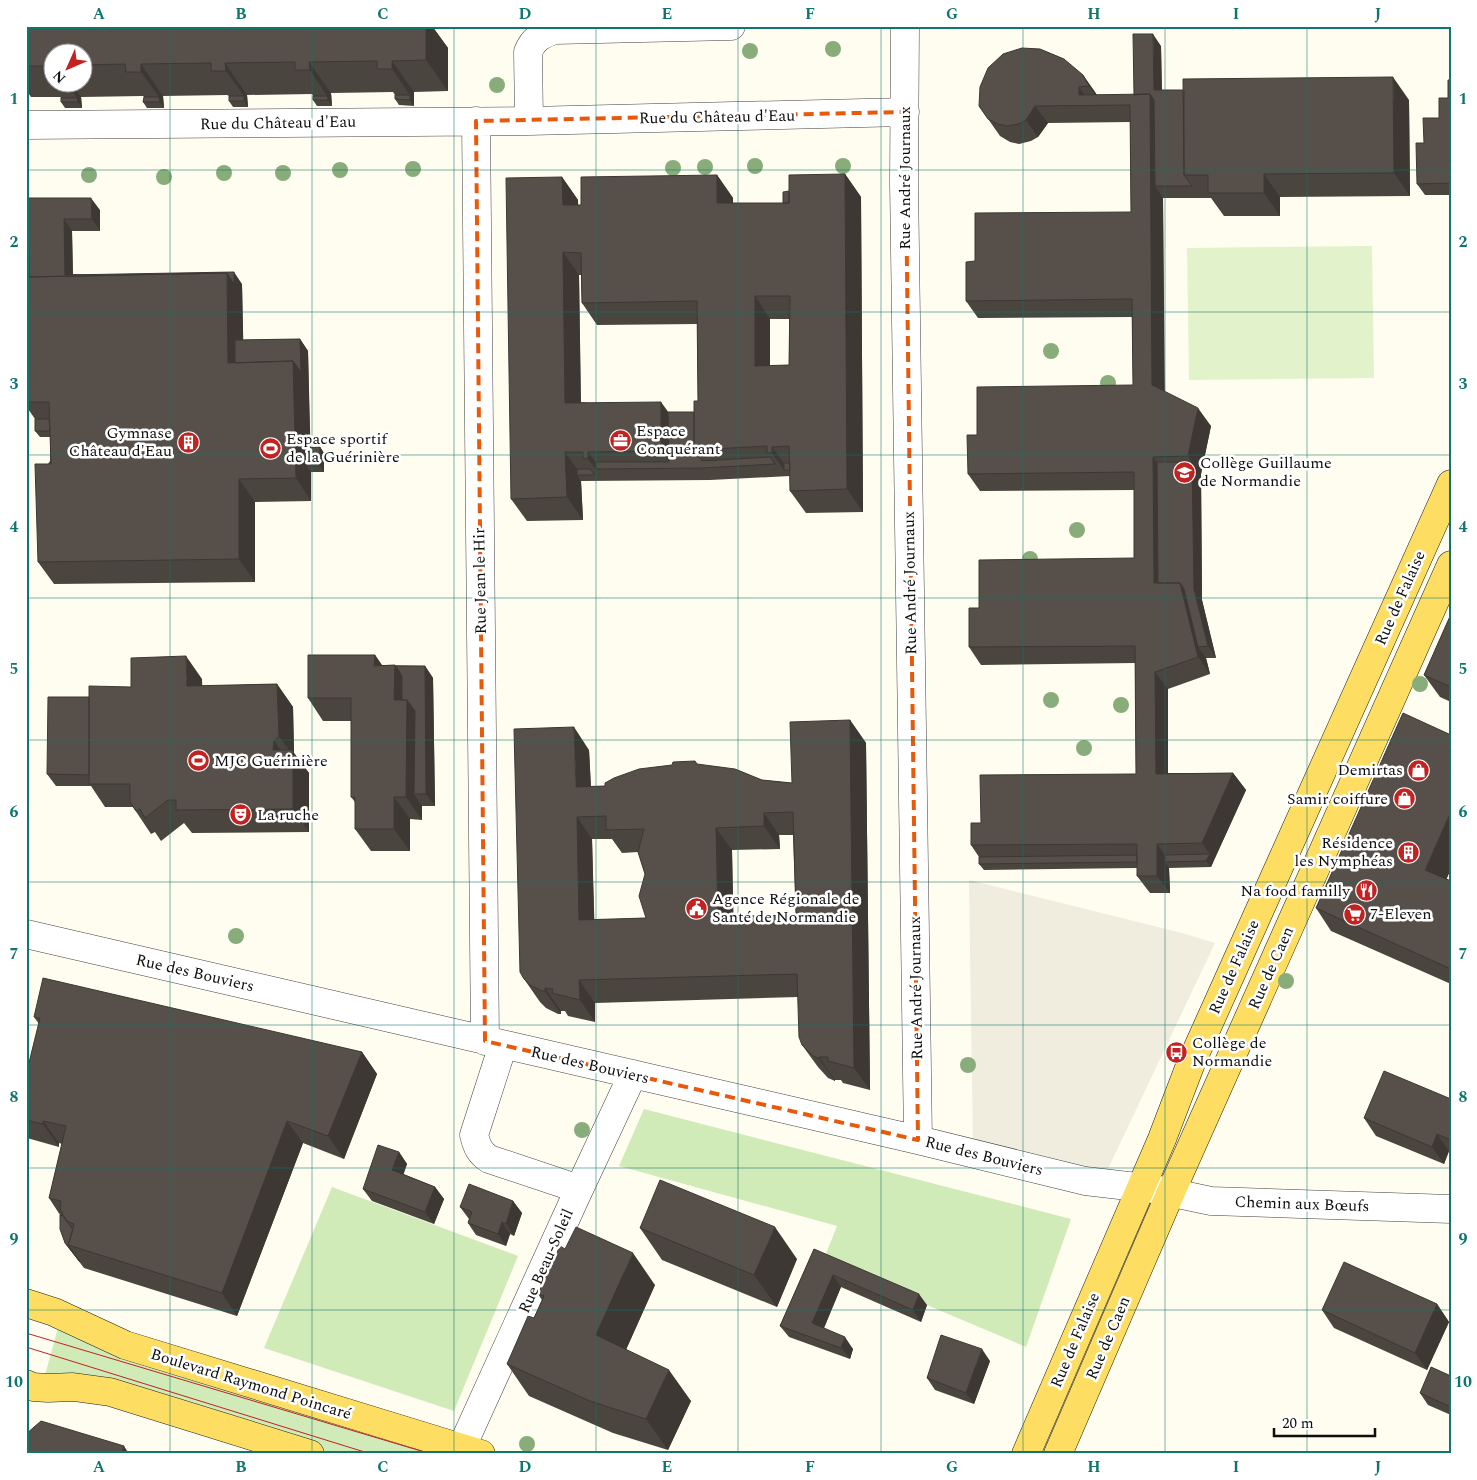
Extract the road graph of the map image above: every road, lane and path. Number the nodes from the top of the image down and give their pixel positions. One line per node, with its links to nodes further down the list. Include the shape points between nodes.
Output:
1 (731, 26): 5 (street, via 546,32 532,43 528,52)
2 (905, 26): 3 (street, Rue André Journaux)
3 (905, 112): 5 (street, Rue du Château d'Eau); 12 (street, Rue André Journaux)
4 (476, 121): 5 (street, Rue du Château d'Eau); 6 (street, Rue du Château d'Eau); 10 (street, Rue Jean le Hir)
5 (529, 122)
6 (26, 125)
7 (1451, 484): 14 (main road, Rue de Falaise, via 1199,1045 1162,1139)
8 (1451, 565): 14 (main road, Rue de Caen)
9 (26, 934): 10 (street, Rue des Bouviers)
10 (494, 1043): 11 (street, Rue des Bouviers); 13 (street, Rue Jean le Hir, via 474,1135 476,1146 489,1159)
11 (633, 1074): 12 (street, Rue des Bouviers); 13 (street, Rue Beau-Soleil)
12 (918, 1140): 14 (street, Rue des Bouviers, via 1085,1181)
13 (579, 1189): 18 (street, Rue Beau-Soleil)
14 (1155, 1190): 15 (street, Chemin aux Bœufs, via 1212,1201); 20 (main road, Rue de Falaise); 21 (main road, Rue de Caen)
15 (1451, 1209)
16 (26, 1302): 18 (main road, Boulevard Raymond Poincaré, via 125,1345)
17 (26, 1384): 19 (main road, via 110,1392)
18 (471, 1451)
19 (310, 1454)
20 (1026, 1454)
21 (1058, 1454)

